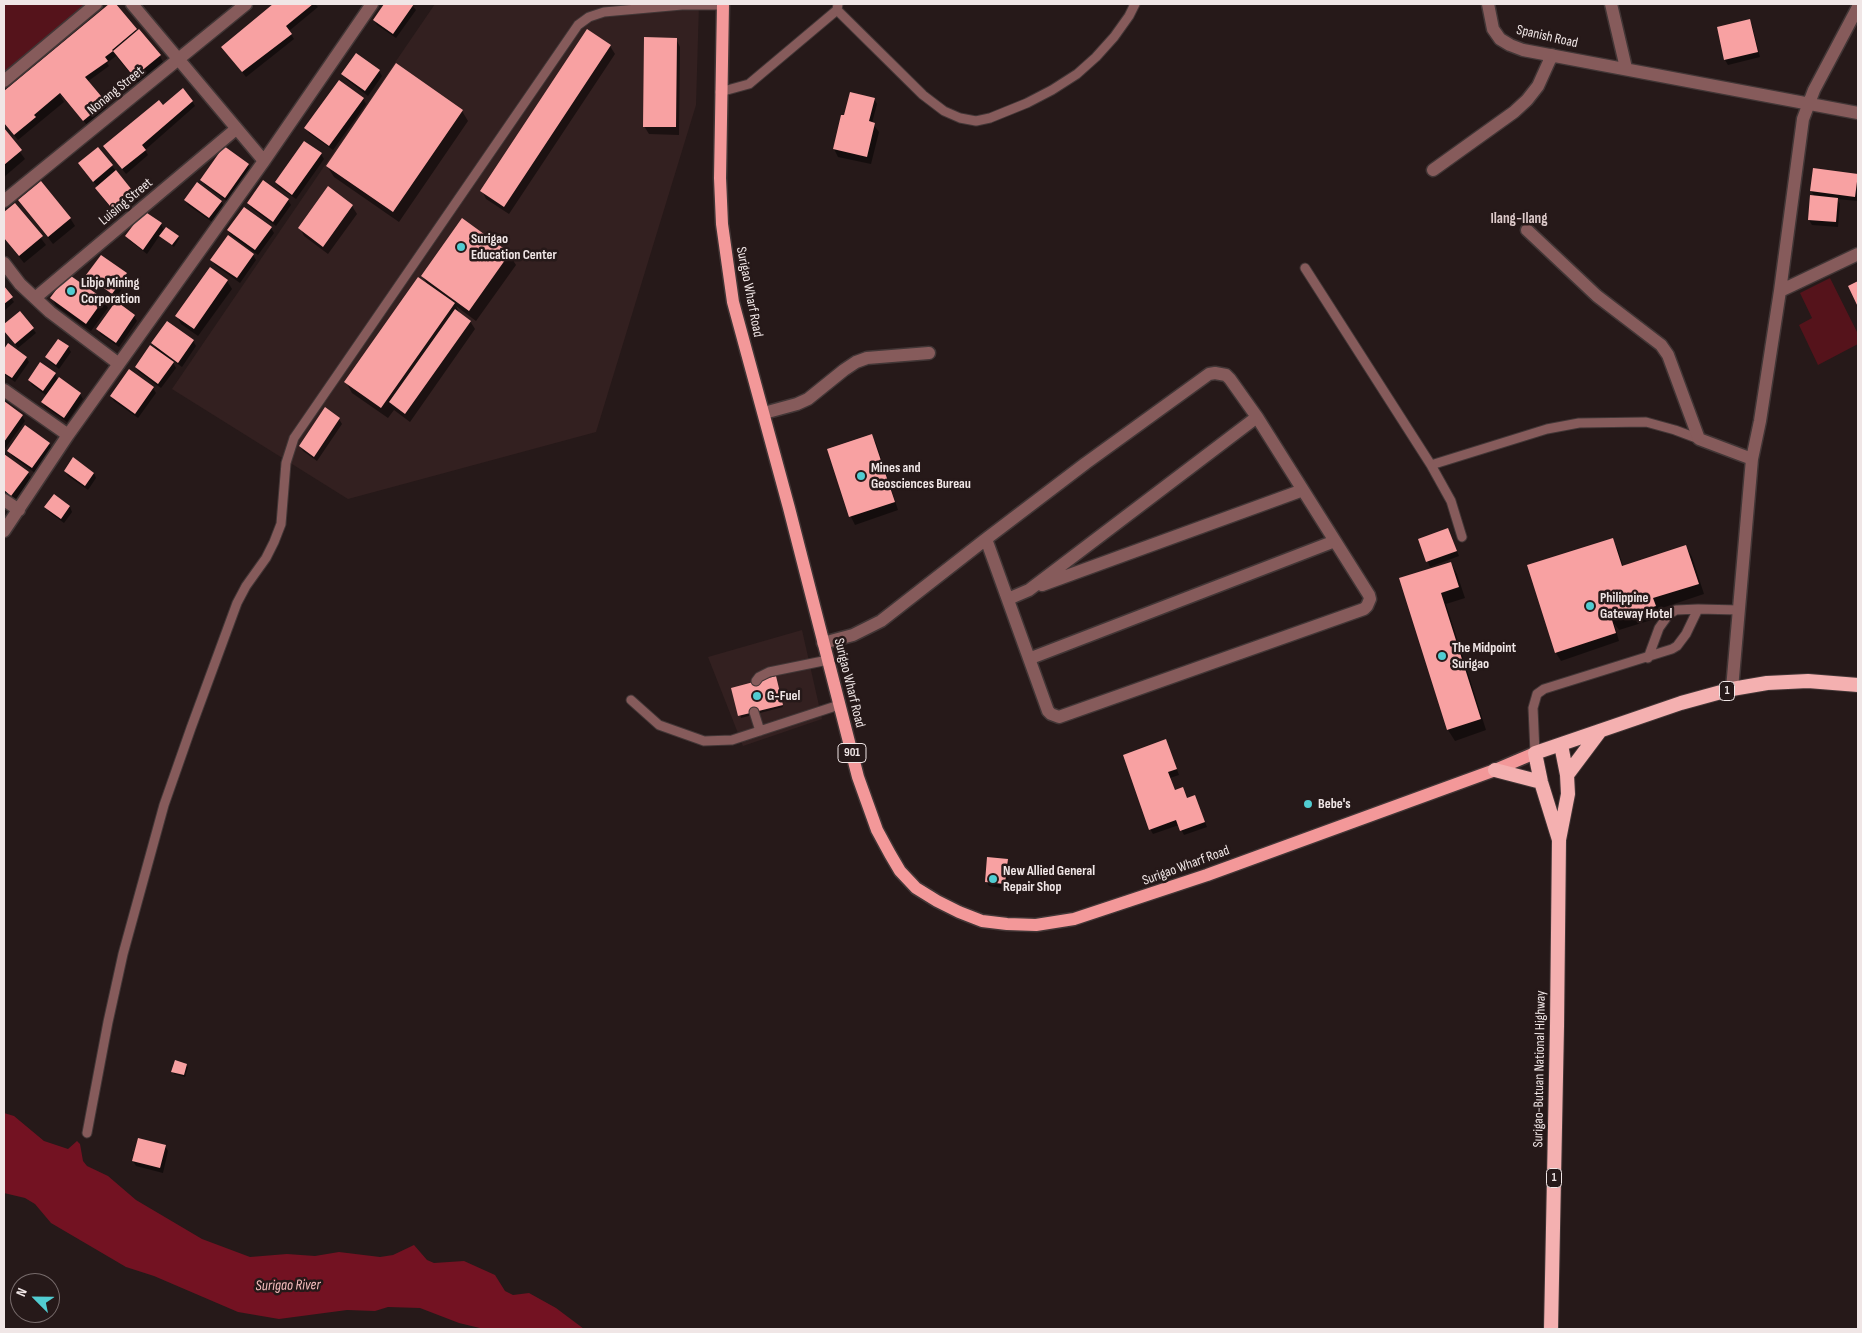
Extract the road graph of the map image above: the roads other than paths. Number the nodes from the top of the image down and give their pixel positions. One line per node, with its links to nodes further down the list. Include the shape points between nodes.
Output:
1 (96, 4): 14 (street)
2 (132, 4): 12 (street)
3 (246, 4): 12 (street, Nonang Street)
4 (372, 4): 19 (street)
5 (723, 4): 15 (main road, Surigao Wharf Road / 901); 66 (lane, via 604,12 589,16 578,25 294,438 286,463 281,524 266,558 238,603 164,805 108,1022)
6 (1135, 4): 9 (lane, via 1114,37 1076,74 1027,103 976,121 944,111 923,95)
7 (1488, 4): 11 (street, Spanish Road, via 1493,28 1500,39 1523,50)
8 (1611, 4): 13 (street)
9 (837, 7): 15 (lane, via 749,84)
10 (1858, 7): 16 (street)
11 (1552, 56): 13 (street, Spanish Road); 20 (street, via 1528,100)
12 (179, 60): 18 (street); 21 (street, Nonang Street)
13 (1626, 68): 16 (street, Spanish Road)
14 (4, 81)
15 (720, 92): 31 (main road, Surigao Wharf Road / 901, via 720,178 726,262 733,302)
16 (1808, 104): 17 (street, Spanish Road); 26 (street, via 1800,137)
17 (1858, 113)
18 (236, 129): 19 (street); 27 (street, Luising Street)
19 (264, 161): 29 (street)
20 (1432, 170)
21 (4, 201)
22 (1527, 230): 34 (street, via 1597,296 1661,345 1668,355)
23 (1858, 254): 26 (street)
24 (4, 263): 27 (street)
25 (1305, 268): 36 (lane)
26 (1780, 291): 35 (street)
27 (35, 298): 29 (street)
28 (929, 353): 31 (street, via 867,358 856,362 808,399)
29 (119, 364): 33 (street)
30 (4, 390): 33 (street)
31 (764, 413): 48 (main road, Surigao Wharf Road / 901)
32 (1257, 417): 37 (street); 42 (street, via 1230,379 1220,373 1209,374); 44 (street)
33 (68, 435): 39 (street)
34 (1699, 439): 35 (street); 36 (lane, via 1646,422 1579,423 1547,429)
35 (1752, 459): 47 (street)
36 (1431, 465): 41 (lane, via 1451,501)
37 (1303, 490): 43 (street); 44 (street)
38 (4, 500): 39 (street)
39 (19, 510): 40 (street)
40 (4, 531)
41 (1462, 537)
42 (986, 538): 45 (street); 48 (street, via 881,620 853,635)
43 (1335, 541): 49 (street); 49 (street, via 1369,595 1369,603 1364,609 1062,716 1048,711)
44 (1029, 590): 45 (street)
45 (1008, 599): 49 (street)
46 (1698, 609): 47 (lane); 50 (lane, via 1677,646); 50 (lane, via 1676,610 1669,614 1659,628)
47 (1738, 610): 54 (street)
48 (824, 643): 51 (main road, Surigao Wharf Road / 901)
49 (1031, 658)
50 (1648, 658): 61 (lane, via 1544,689 1537,694 1533,708)
51 (828, 660): 52 (lane, via 769,672); 56 (main road, Surigao Wharf Road / 901)
52 (756, 681)
53 (1858, 685): 54 (highway, 1, via 1808,681)
54 (1732, 689): 59 (highway, 1)
55 (631, 700): 58 (lane, via 660,725 704,741 732,740)
56 (840, 705): 58 (lane); 62 (main road, Surigao Wharf Road / 901, via 866,803 900,871 916,888 959,912 982,921 1007,924 1036,925 1074,920)
57 (754, 712): 58 (lane)
58 (760, 731)
59 (1600, 731): 60 (highway, 1); 63 (highway)
60 (1560, 745): 61 (highway, 1); 63 (highway, Surigao-Butuan National Highway / 1)
61 (1536, 753): 62 (main road, Surigao Wharf Road / 901); 64 (highway, Surigao-Butuan National Highway / 1)
62 (1495, 770): 64 (highway)
63 (1567, 775): 65 (highway, Surigao-Butuan National Highway / 1, via 1568,794)
64 (1541, 782): 65 (highway, Surigao-Butuan National Highway / 1)
65 (1559, 840): 67 (highway, Surigao-Butuan National Highway / 1)
66 (87, 1133)
67 (1551, 1329)

